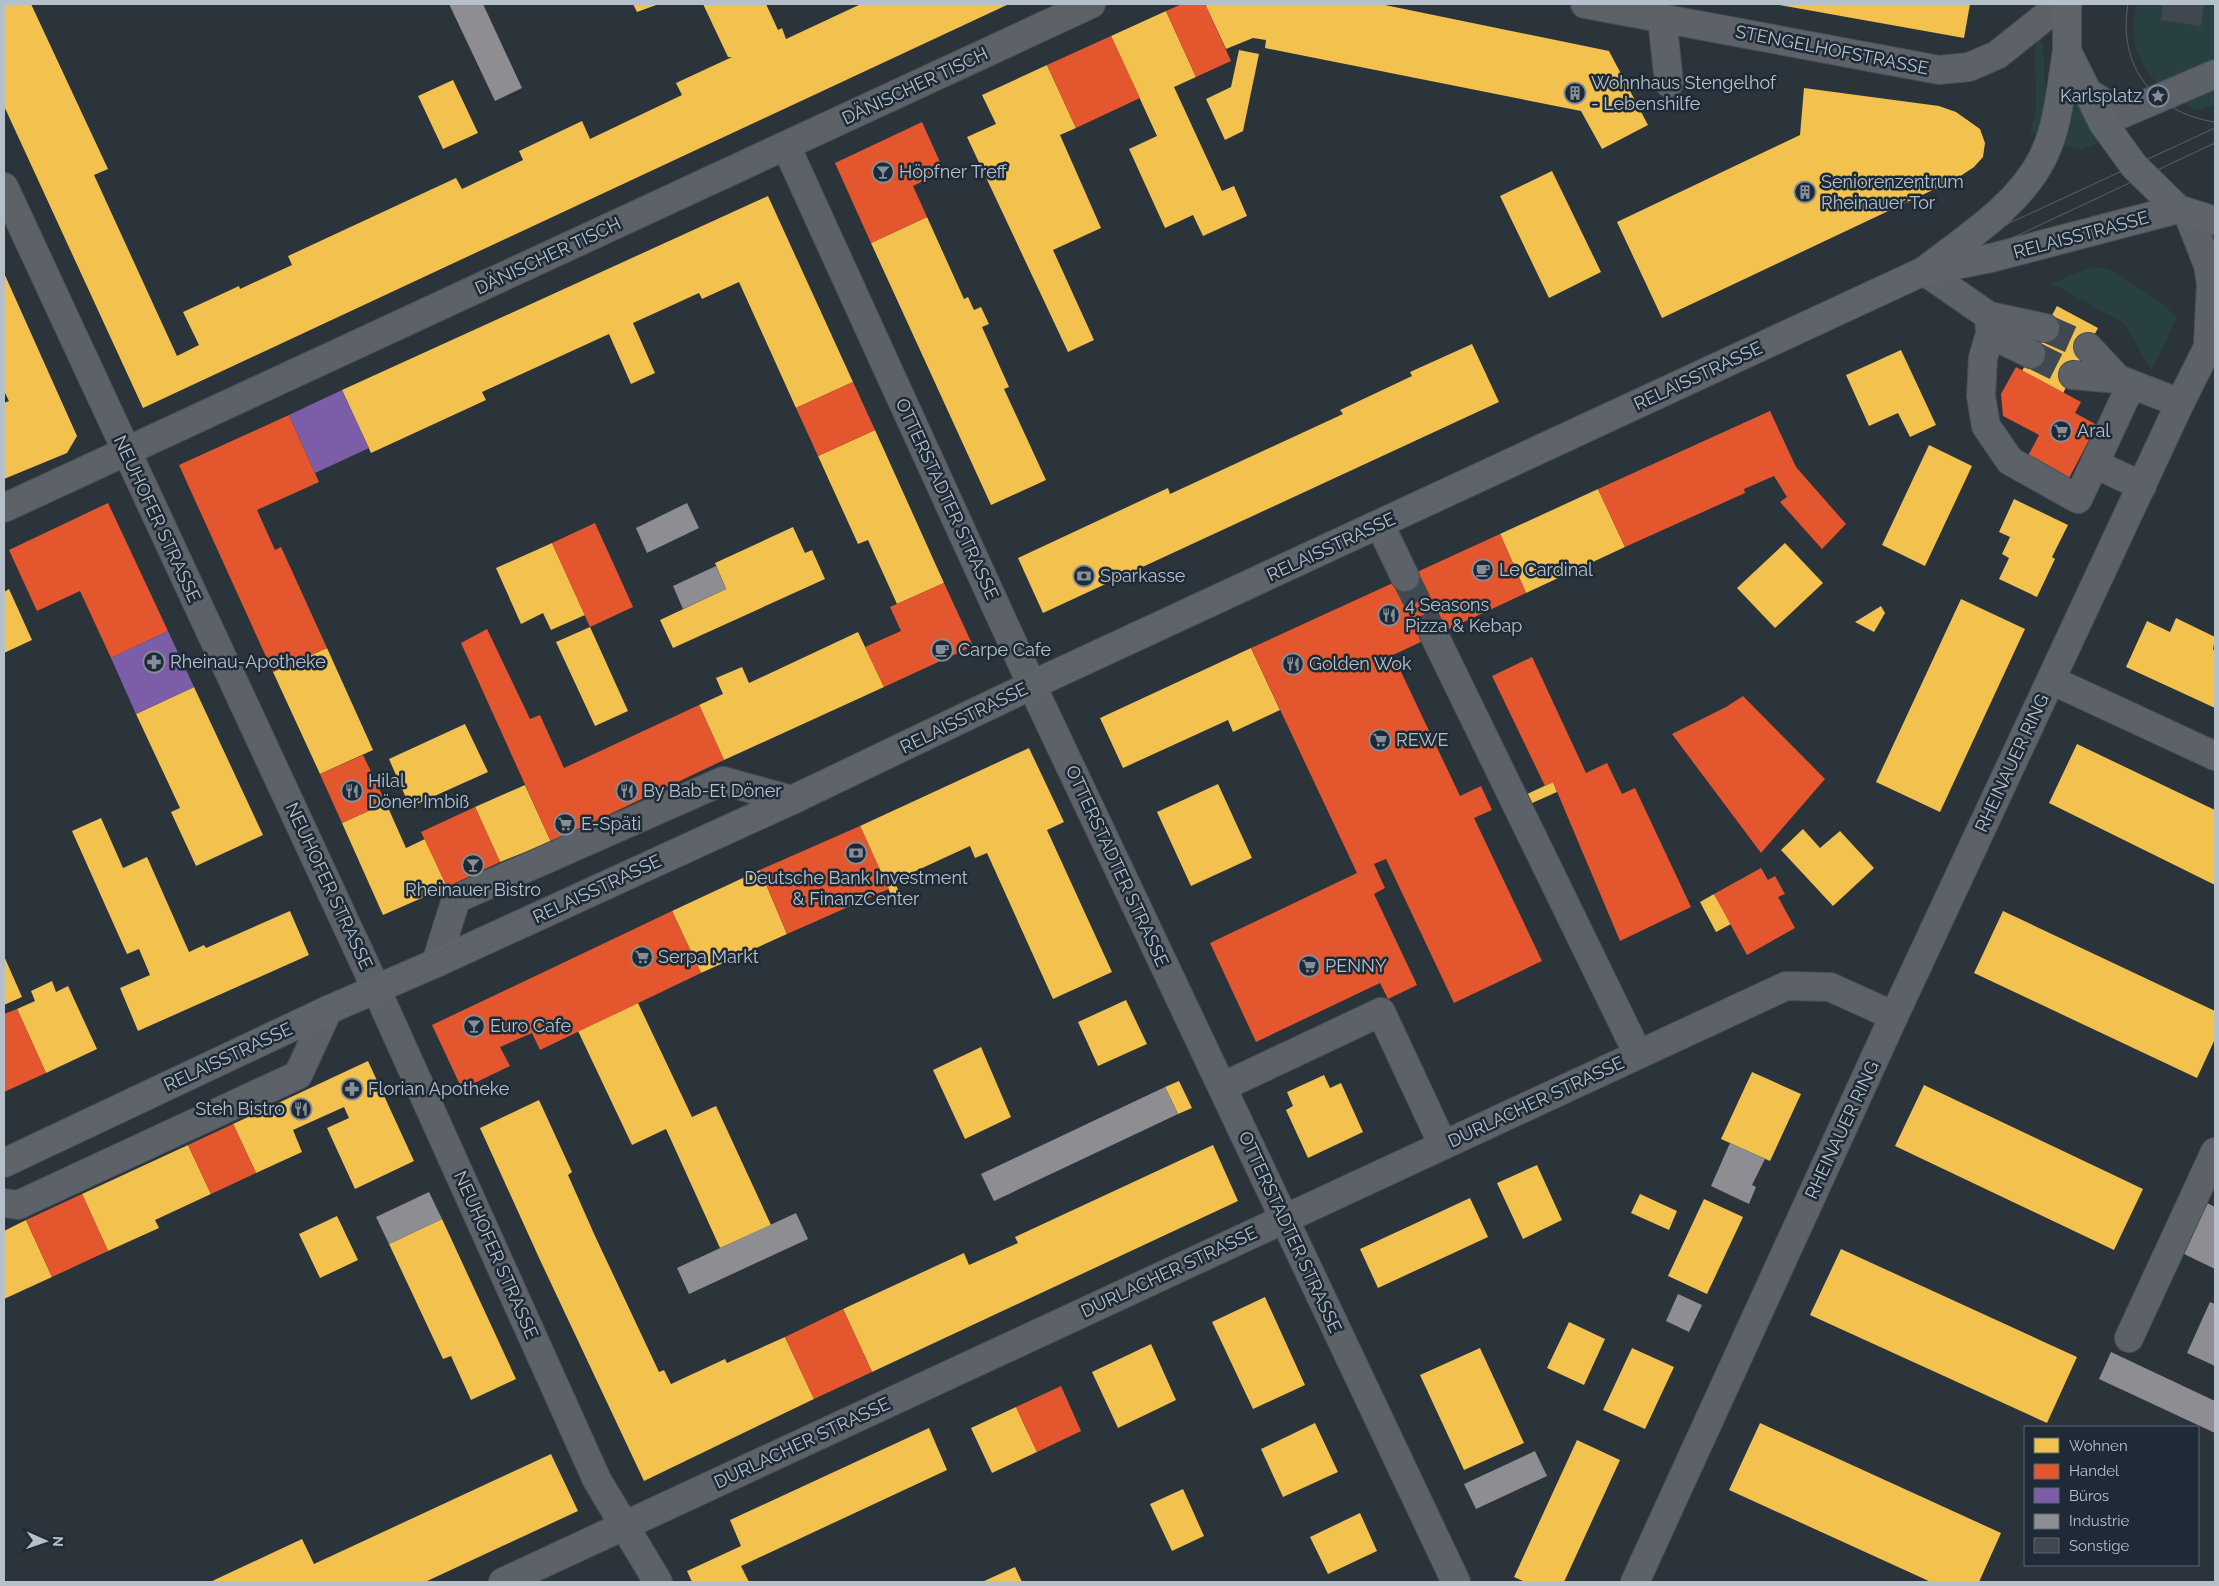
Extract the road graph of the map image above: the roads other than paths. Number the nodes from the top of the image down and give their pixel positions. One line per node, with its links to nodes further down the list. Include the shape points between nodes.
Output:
1 (1092, 4): 10 (street, DÄNISCHER TISCH)
2 (1585, 4): 5 (street, STENGELHOFSTRASSE)
3 (2061, 4): 5 (street, STENGELHOFSTRASSE, via 1997,55 1969,67 1940,70)
4 (2067, 4): 6 (main road)
5 (1662, 18): 8 (street)
6 (2067, 51): 9 (main road); 14 (main road, RELAISSTRASSE, via 2052,132 2028,181 1980,227)
7 (2215, 74): 9 (street, via 2122,114)
8 (1669, 83)
9 (2087, 92): 12 (main road, via 2103,123 2134,166)
10 (786, 146): 23 (street, DÄNISCHER TISCH); 31 (street, OTTERSTADTER STRASSE)
11 (4, 186): 23 (street, NEUHOFER STRASSE)
12 (2183, 212): 13 (main road); 14 (main road, RELAISSTRASSE); 17 (street, RHEINAUER RING, via 2209,275)
13 (2215, 222)
14 (1924, 271): 15 (street); 27 (main road, RELAISSTRASSE)
15 (1990, 325): 16 (street); 19 (street); 24 (street, via 1983,358 1981,396 1986,426 2010,461 2078,498)
16 (2045, 328)
17 (2212, 338): 22 (street, RHEINAUER RING)
18 (2088, 348): 21 (street)
19 (2031, 354)
20 (2073, 375): 21 (street)
21 (2124, 382): 22 (street); 24 (street)
22 (2180, 403): 25 (street, RHEINAUER RING)
23 (126, 452): 26 (street, DÄNISCHER TISCH); 35 (street, NEUHOFER STRASSE)
24 (2095, 464): 25 (street)
25 (2142, 486): 30 (street, RHEINAUER RING)
26 (4, 508)
27 (1380, 525): 28 (street); 31 (main road, RELAISSTRASSE)
28 (1405, 577)
29 (1434, 635): 38 (street)
30 (2051, 680): 32 (street, RHEINAUER RING); 37 (street, RHEINAUER RING)
31 (1032, 685): 33 (main road, RELAISSTRASSE); 39 (street, OTTERSTADTER STRASSE)
32 (2215, 756)
33 (792, 800): 34 (main road, RELAISSTRASSE); 34 (street, via 723,781 456,900)
34 (436, 963): 35 (main road, RELAISSTRASSE)
35 (376, 989): 36 (main road, RELAISSTRASSE); 46 (street, NEUHOFER STRASSE, via 597,1480)
36 (328, 1010): 42 (main road, RELAISSTRASSE); 43 (street, via 298,1075 18,1205)
37 (1894, 1016): 38 (street, DURLACHER STRASSE, via 1830,987 1786,986); 50 (street, RHEINAUER RING)
38 (1638, 1054): 40 (street, DURLACHER STRASSE)
39 (1222, 1087): 40 (street, via 1381,1012); 44 (street, OTTERSTADTER STRASSE)
40 (1443, 1145): 44 (street, DURLACHER STRASSE)
41 (2215, 1152): 45 (street)
42 (4, 1163)
43 (4, 1204)
44 (1284, 1219): 46 (street, DURLACHER STRASSE); 49 (street, OTTERSTADTER STRASSE)
45 (2129, 1338)
46 (625, 1525): 47 (street, DURLACHER STRASSE); 48 (street, NEUHOFER STRASSE)
47 (503, 1582)
48 (658, 1582)
49 (1456, 1582)
50 (1635, 1582)

